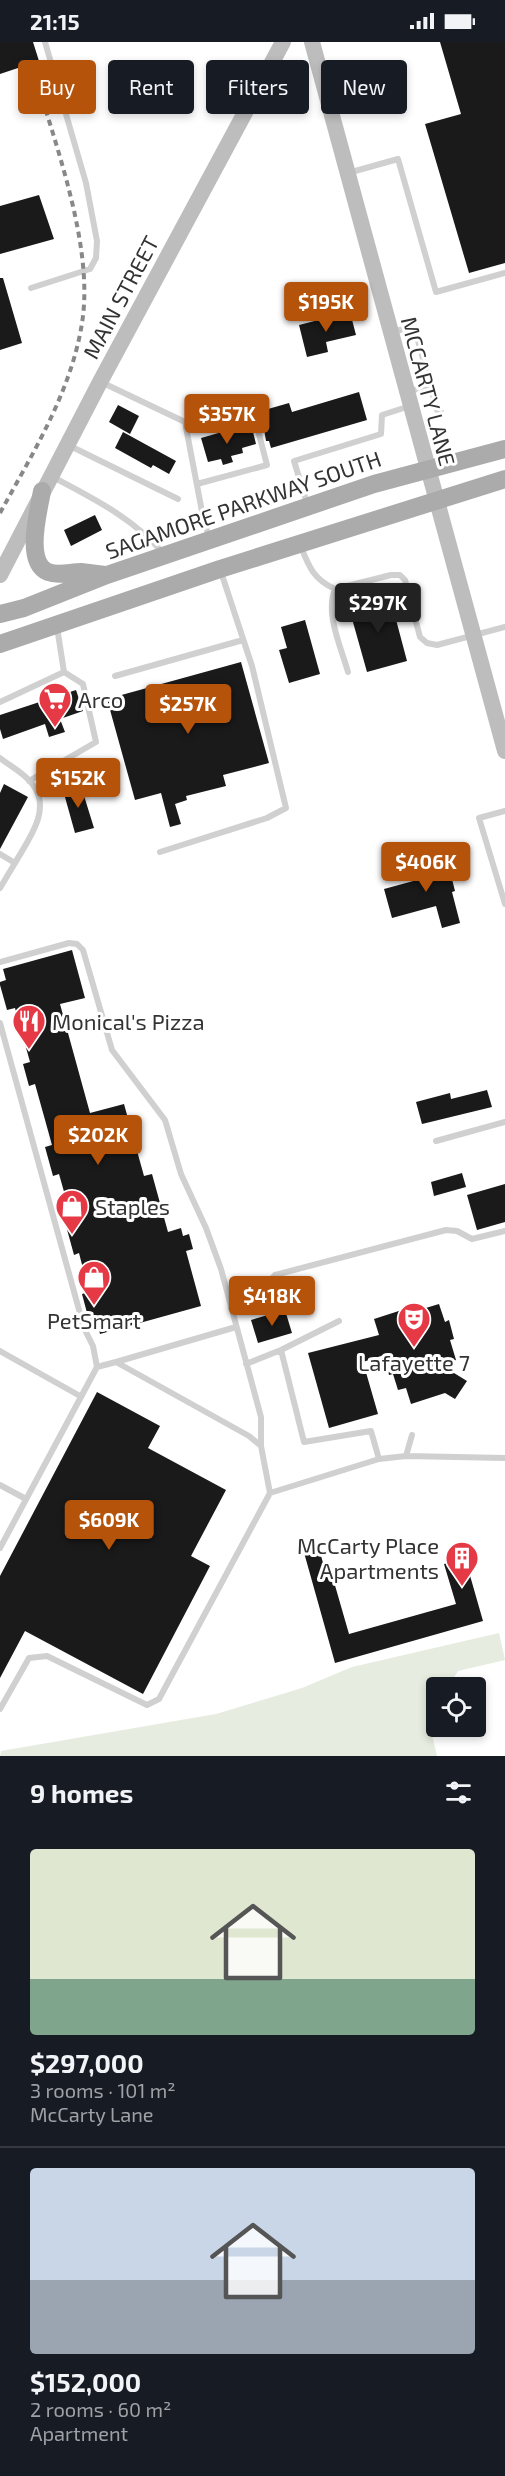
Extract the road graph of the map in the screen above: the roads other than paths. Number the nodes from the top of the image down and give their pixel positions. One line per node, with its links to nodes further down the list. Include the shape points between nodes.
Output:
1 (45, 42): 6 (lane, via 86,183 97,241 96,258 90,269)
2 (283, 42): 8 (main road, MAIN STREET)
3 (312, 42): 4 (main road, MCCARTY LANE)
4 (347, 173): 5 (lane, via 398,159 436,292); 7 (main road, MCCARTY LANE)
5 (505, 273)
6 (31, 288)
7 (390, 333): 9 (lane, via 414,326); 10 (main road, MCCARTY LANE)
8 (100, 382): 12 (lane); 13 (main road, MAIN STREET)
9 (430, 385): 10 (lane); 11 (lane)
10 (409, 399): 15 (main road, MCCARTY LANE); 21 (lane, via 382,415 381,434 294,461)
11 (441, 412)
12 (185, 422): 18 (lane); 18 (lane, via 214,414 255,419 267,465)
13 (67, 444): 17 (main road, MAIN STREET); 19 (lane)
14 (505, 449): 15 (main road, SAGAMORE PARKWAY SOUTH)
15 (427, 470): 20 (main road, MCCARTY LANE); 21 (main road, SAGAMORE PARKWAY SOUTH)
16 (505, 479): 20 (main road)
17 (47, 484): 24 (lane, via 117,512); 26 (main road, MAIN STREET); 27 (main road, via 34,540 42,567 48,572)
18 (197, 484): 22 (lane)
19 (178, 499)
20 (436, 499): 23 (main road); 32 (main road, MCCARTY LANE)
21 (308, 507): 22 (main road, SAGAMORE PARKWAY SOUTH)
22 (210, 540): 24 (main road, SAGAMORE PARKWAY SOUTH)
23 (299, 543): 25 (main road); 28 (lane, via 309,570)
24 (165, 555): 27 (main road, SAGAMORE PARKWAY SOUTH)
25 (220, 569): 30 (main road); 33 (lane)
26 (0, 575)
27 (107, 575): 29 (main road, SAGAMORE PARKWAY SOUTH)
28 (335, 589): 32 (lane, via 400,575 405,580 420,637 427,643 437,645); 36 (lane, via 330,601)
29 (0, 614)
30 (57, 626): 34 (main road); 35 (lane)
31 (505, 627): 32 (lane)
32 (473, 636): 39 (main road, MCCARTY LANE)
33 (243, 640): 37 (lane); 43 (lane, via 286,808 267,818)
34 (0, 644)
35 (64, 672): 38 (lane); 41 (lane, via 83,684 96,742)
36 (348, 672)
37 (115, 676)
38 (0, 702)
39 (504, 746)
40 (0, 758): 41 (lane)
41 (29, 781): 45 (lane, via 41,800 39,818)
42 (505, 811): 47 (lane, via 479,818)
43 (160, 852)
44 (0, 854): 45 (lane)
45 (15, 863): 46 (lane)
46 (0, 888)
47 (505, 904)
48 (0, 962): 53 (lane, via 69,943 83,950 112,1050 165,1120 181,1174 221,1269)
49 (0, 1023): 60 (lane)
50 (505, 1122): 51 (lane)
51 (436, 1141)
52 (505, 1231): 53 (lane, via 472,1239 446,1230 275,1275 255,1298)
53 (231, 1308): 55 (lane)
54 (339, 1321): 56 (lane)
55 (236, 1327): 58 (lane); 59 (lane)
56 (281, 1350): 59 (lane); 66 (lane, via 304,1442 371,1431)
57 (0, 1351): 61 (lane)
58 (116, 1362): 60 (lane); 63 (lane)
59 (246, 1364): 63 (lane, via 261,1417)
60 (97, 1367): 61 (lane)
61 (80, 1396): 69 (lane)
62 (412, 1435): 64 (lane)
63 (261, 1446): 68 (lane)
64 (406, 1455): 65 (lane); 66 (lane)
65 (505, 1458)
66 (380, 1459): 68 (lane)
67 (0, 1485): 69 (lane)
68 (270, 1493): 71 (lane, via 159,1699 147,1705 47,1656 29,1658)
69 (26, 1499): 70 (lane)
70 (0, 1548)
71 (0, 1709)

